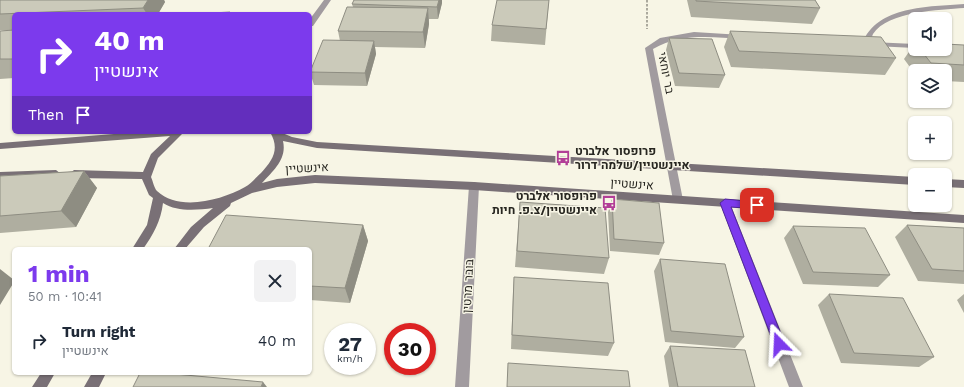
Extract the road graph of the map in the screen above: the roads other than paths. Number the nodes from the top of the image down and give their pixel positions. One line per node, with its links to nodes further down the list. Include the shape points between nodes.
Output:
1 (328, 0): 5 (street)
2 (964, 6): 3 (street)
3 (919, 12)
4 (908, 13): 7 (street, via 883,21 862,43)
5 (312, 21)
6 (749, 37): 13 (street, בר יוחאי, via 694,34 663,40 649,48)
7 (908, 46)
8 (154, 134): 12 (main road)
9 (177, 134): 15 (main road, via 156,152 148,164)
10 (275, 134): 20 (main road, via 280,147 277,162)
11 (277, 134): 13 (main road, אינשטיין, via 290,140 317,145)
12 (0, 146)
13 (671, 167): 16 (main road, אינשטיין); 23 (street, בר יוחאי)
14 (0, 176): 15 (main road, via 70,173)
15 (146, 176): 21 (main road, via 149,188)
16 (908, 181)
17 (952, 183): 18 (main road)
18 (964, 184)
19 (474, 186): 20 (main road, אינשטיין, via 315,179); 23 (main road, אינשטיין); 32 (street, בובר מרטין)
20 (251, 189): 22 (main road)
21 (158, 198): 22 (main road, via 172,205 190,207 208,206); 26 (main road, via 157,215 150,232)
22 (231, 200): 27 (main road, via 203,220)
23 (678, 200): 24 (main road, אינשטיין)
24 (725, 203): 25 (main road, אינשטיין); 33 (street)
25 (964, 219)
26 (139, 247)
27 (181, 247)
28 (48, 375): 30 (main road)
29 (99, 375): 31 (main road)
30 (39, 387)
31 (91, 387)
32 (462, 387)
33 (796, 387)

